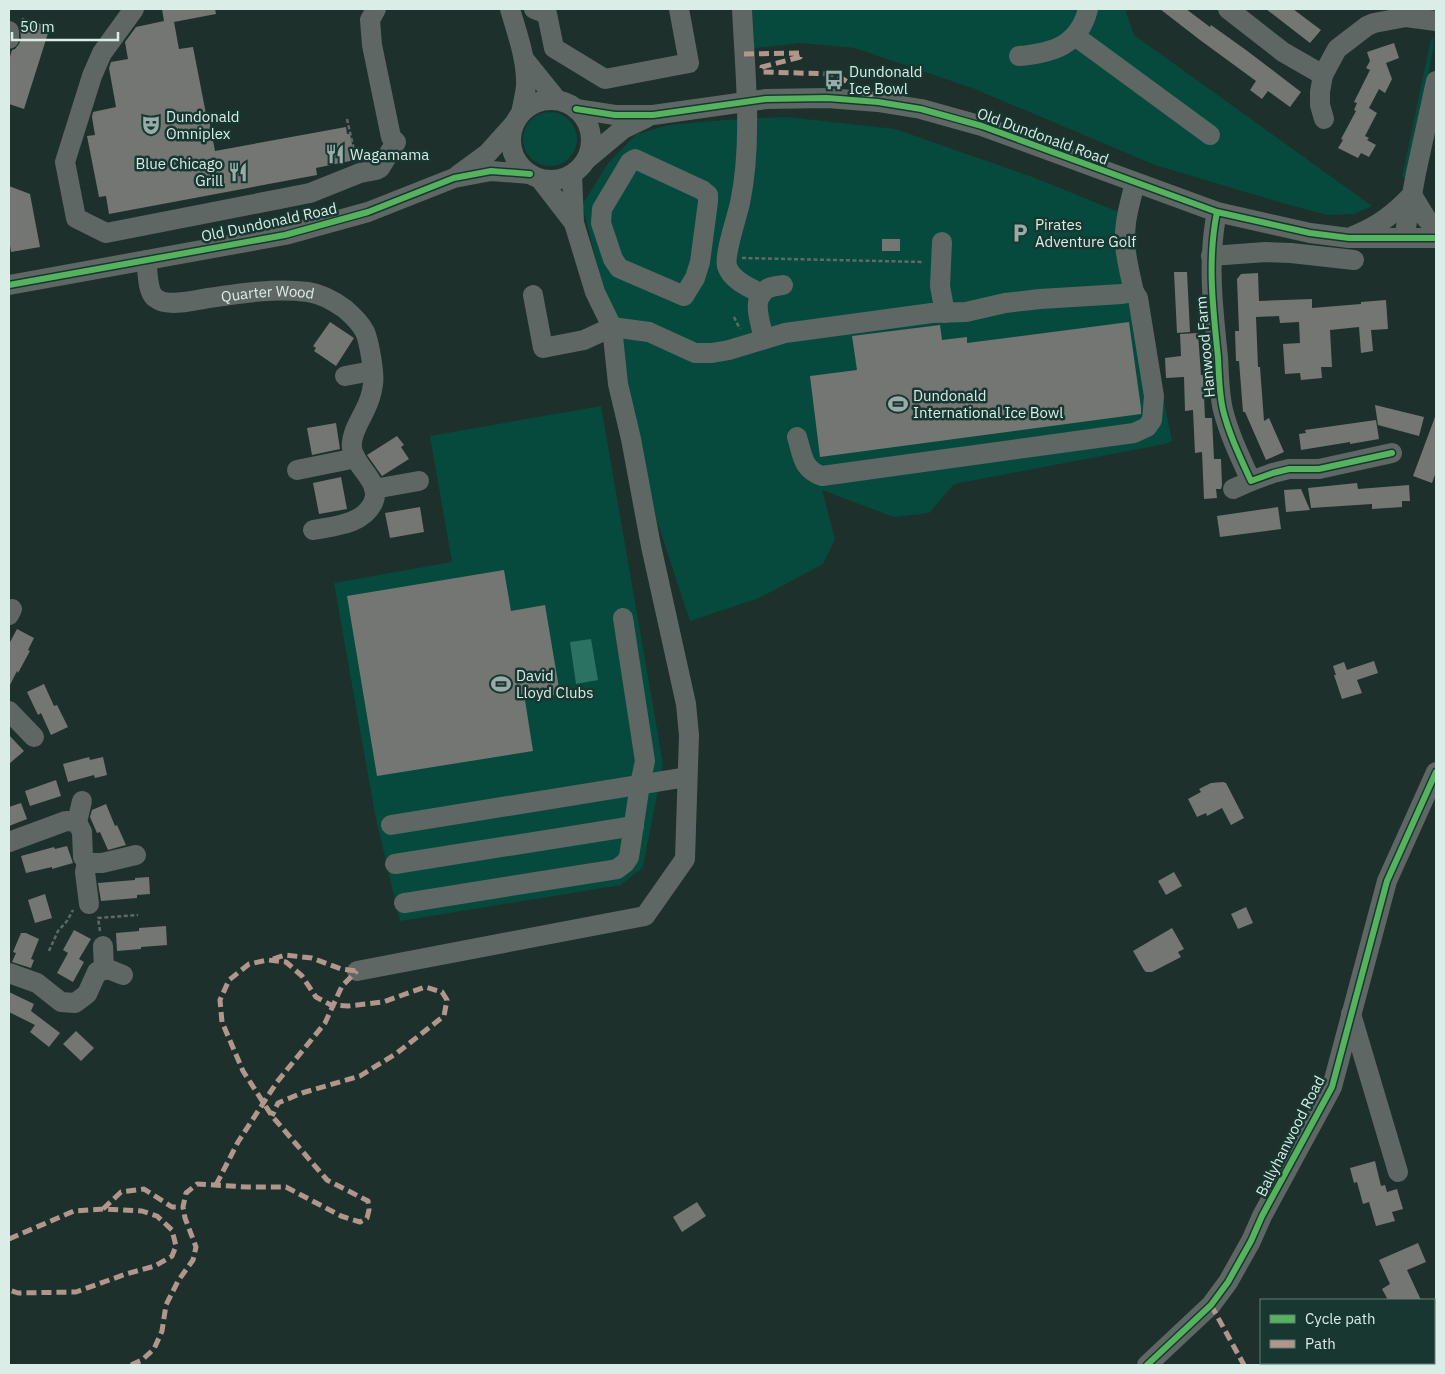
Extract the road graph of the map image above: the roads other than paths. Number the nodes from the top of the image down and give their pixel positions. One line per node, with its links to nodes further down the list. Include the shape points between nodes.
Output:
1 (134, 9): 2 (street, via 102,53 65,162 76,218 106,233 310,194 380,168 396,142 391,137 372,45 370,20)
2 (376, 9)
3 (679, 9): 7 (street, via 689,63 605,79 554,48)
4 (742, 9): 37 (street, via 747,163)
5 (1088, 9): 12 (street)
6 (1228, 9): 16 (street, via 1283,52)
7 (541, 10): 8 (street)
8 (511, 12): 15 (street)
9 (1375, 16): 10 (street); 16 (street, via 1337,49)
10 (1436, 21)
11 (9, 31): 13 (street)
12 (1075, 36): 14 (street, via 1054,50); 23 (street)
13 (9, 39)
14 (1020, 56)
15 (524, 59): 18 (street); 21 (street, via 526,87)
16 (1323, 75): 22 (street, via 1320,105)
17 (1435, 91): 29 (street)
18 (557, 100): 19 (street); 21 (street, via 529,106)
19 (576, 109): 20 (street, Old Dundonald Road); 24 (street, via 587,120 591,130)
20 (653, 115): 24 (street, Old Dundonald Road, via 622,129); 28 (street, Old Dundonald Road, via 766,99 827,98 878,102 921,109 982,126)
21 (518, 119): 26 (street, via 511,135 513,154 519,164); 27 (street, Old Dundonald Road, via 488,153)
22 (1324, 119)
23 (1210, 134)
24 (587, 159): 25 (street)
25 (572, 175): 26 (street, via 560,180); 31 (street)
26 (535, 177): 27 (street, Old Dundonald Road, via 491,171); 31 (street)
27 (454, 178): 40 (street, Old Dundonald Road, via 368,212 285,235)
28 (1135, 183): 30 (street, Old Dundonald Road); 44 (street, via 1124,232)
29 (1412, 195): 32 (street); 33 (street, via 1385,220); 34 (street)
30 (1216, 212): 33 (street, Old Dundonald Road); 39 (street, Hanwood Farm)
31 (574, 223): 48 (street, via 595,292)
32 (1436, 229)
33 (1349, 238): 34 (street, Old Dundonald Road)
34 (1404, 238): 35 (street, Old Dundonald Road)
35 (1436, 238)
36 (942, 242): 47 (street, via 940,286)
37 (729, 250): 38 (street); 45 (street, via 727,264 730,272)
38 (701, 254): 38 (street, via 694,278 684,296 619,268 613,259 602,222 602,210 630,162 635,159 708,195)
39 (1212, 256): 41 (street, via 1266,252); 53 (street, Hanwood Farm, via 1213,310 1222,407 1242,485 1281,471 1326,468)
40 (146, 260): 43 (street, Old Dundonald Road); 50 (street, Quarter Wood, via 149,286 153,296 162,302 259,292 309,292 328,298 346,310 365,332)
41 (1354, 260)
42 (783, 284): 45 (street, via 768,288)
43 (9, 286)
44 (1134, 292): 47 (street, via 1040,299); 52 (street, via 1138,298 1154,396 1152,420 1147,427 1134,433 822,476 812,473 806,466)
45 (762, 294): 49 (street, via 758,305)
46 (533, 295): 48 (street, via 543,348 584,340)
47 (945, 313): 49 (street)
48 (612, 326): 49 (street, via 649,332 695,353 712,354); 63 (street, via 618,384 686,704 689,735)
49 (764, 338)
50 (372, 371): 51 (street); 54 (street, Quarter Wood, via 371,395 353,438 352,449)
51 (345, 376)
52 (797, 437)
53 (1392, 453)
54 (356, 458): 55 (street); 57 (street, Quarter Wood)
55 (297, 470)
56 (419, 481): 57 (street)
57 (374, 490): 58 (street, via 373,502 367,512 350,522)
58 (313, 530)
59 (623, 618): 64 (street, via 644,761)
60 (10, 715): 61 (street)
61 (34, 738)
62 (1436, 772): 78 (street, Ballyhanwood Road, via 1387,881)
63 (687, 777): 64 (street); 76 (street, via 685,859 645,916)
64 (640, 784): 67 (street); 68 (street)
65 (82, 801): 66 (street)
66 (77, 822): 69 (street, via 66,821); 71 (street)
67 (391, 825)
68 (634, 826): 72 (street); 73 (street, via 629,857 617,869)
69 (9, 842)
70 (136, 855): 71 (street)
71 (87, 863): 74 (street)
72 (395, 864)
73 (404, 903)
74 (81, 904)
75 (103, 946): 77 (street, via 114,973 97,972 87,994 75,1003 61,1002 37,983)
76 (357, 971)
77 (9, 973)
78 (1351, 1014): 79 (street); 80 (street, Ballyhanwood Road, via 1332,1087 1262,1216 1256,1233 1211,1305)
79 (1398, 1172)
80 (1147, 1365)

